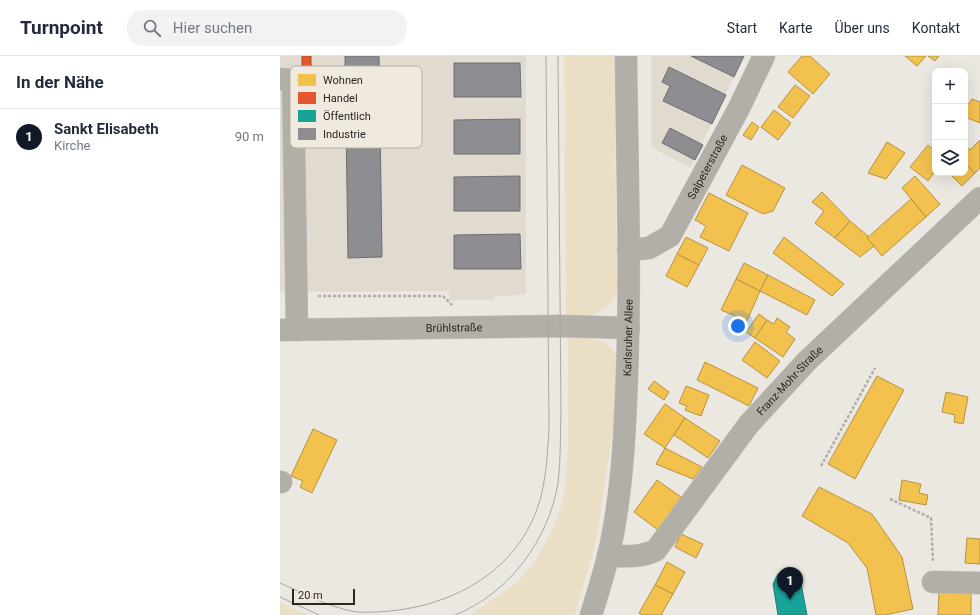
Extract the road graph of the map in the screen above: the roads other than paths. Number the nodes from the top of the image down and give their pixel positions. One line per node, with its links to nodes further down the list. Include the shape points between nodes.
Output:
1 (626, 56): 7 (street, Karlsruher Allee)
2 (764, 56): 7 (street, Salpeterstraße, via 670,236 649,248)
3 (280, 79): 4 (street)
4 (290, 80)
5 (294, 148): 9 (street, via 296,296)
6 (980, 198): 10 (street, Franz-Mohr-Straße, via 807,361 749,424 656,550 649,554)
7 (628, 250): 8 (street, Karlsruher Allee)
8 (629, 328): 9 (street, Brühlstraße, via 560,326); 10 (street, Karlsruher Allee, via 621,471)
9 (288, 330)
10 (608, 556): 13 (street, Karlsruher Allee)
11 (933, 582): 12 (street)
12 (980, 583)
13 (591, 615)

